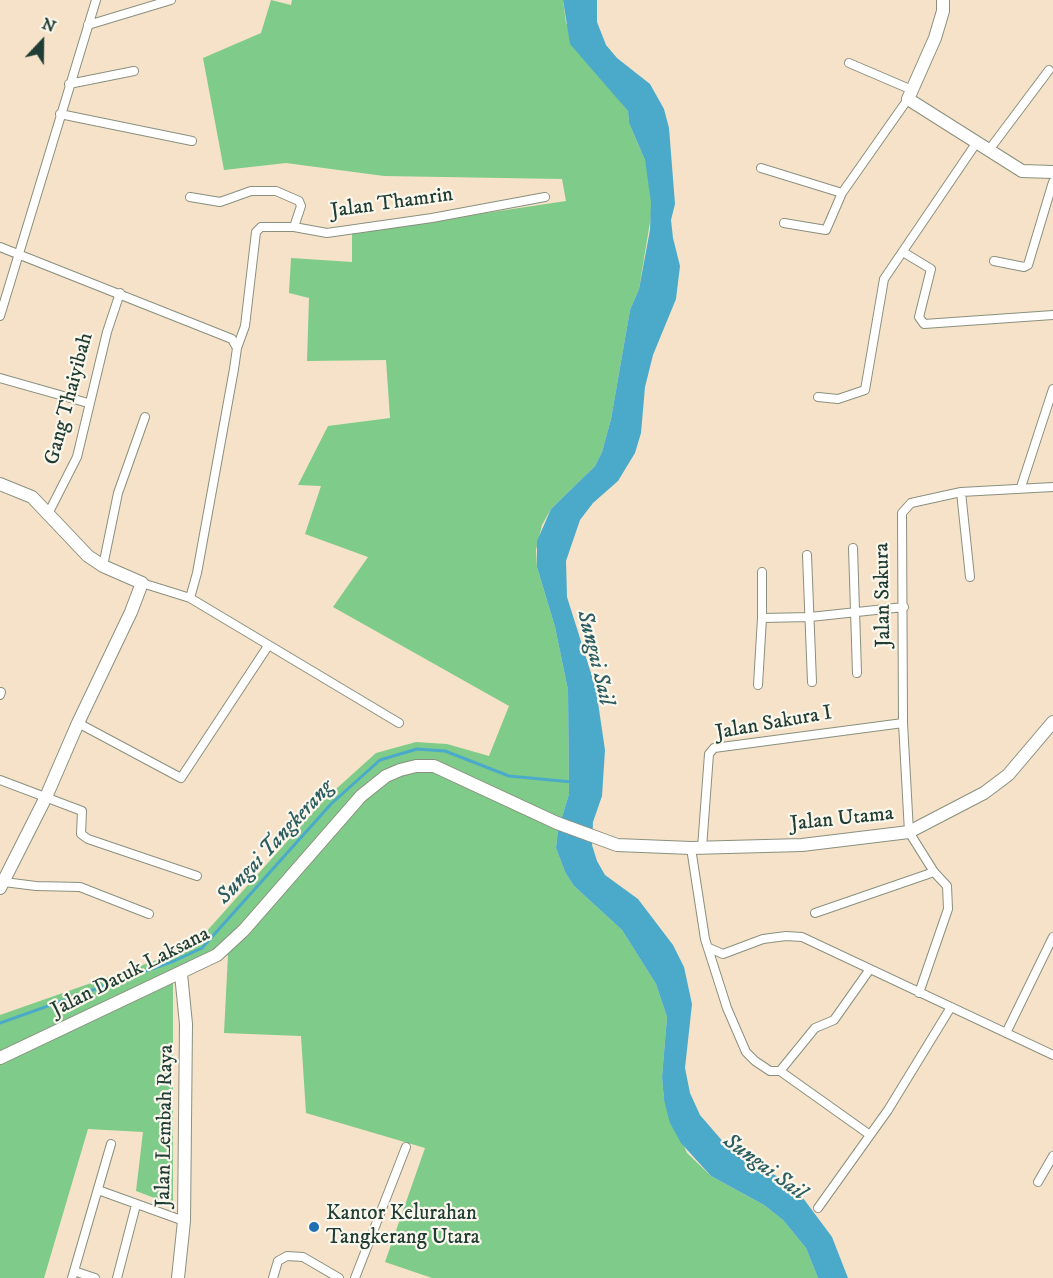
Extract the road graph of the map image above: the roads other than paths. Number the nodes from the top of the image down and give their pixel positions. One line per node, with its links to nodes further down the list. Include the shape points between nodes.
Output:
1 (96, 0): 4 (street)
2 (171, 0): 4 (street)
3 (943, 0): 9 (street, via 935,38)
4 (88, 25): 8 (street)
5 (849, 63): 9 (street)
6 (1049, 70): 13 (street)
7 (134, 71): 8 (street)
8 (69, 84): 10 (street)
9 (910, 94): 12 (street); 17 (street)
10 (60, 114): 11 (street); 24 (street)
11 (192, 141)
12 (977, 142): 13 (street); 23 (street)
13 (989, 150): 15 (street, via 1022,171)
14 (761, 168): 17 (street)
15 (1053, 172)
16 (1053, 182): 25 (street, via 1028,265)
17 (842, 193): 20 (street, via 826,230)
18 (190, 197): 21 (street, via 220,202 251,191 276,191 299,201)
19 (545, 197): 21 (street, Jalan Thamrin, via 327,233)
20 (784, 223)
21 (294, 226): 29 (street, Jalan Thamrin, via 261,227 256,232 245,326)
22 (0, 247): 24 (street)
23 (903, 252): 27 (street, via 931,269 919,317 924,324); 32 (street, via 884,279 865,390 838,399)
24 (18, 254): 26 (street); 28 (street)
25 (994, 261)
26 (120, 293): 29 (street, via 232,339); 33 (street, Gang Thaiyibah)
27 (1053, 315)
28 (0, 316)
29 (237, 348): 46 (street, Jalan Thamrin)
30 (0, 378): 33 (street)
31 (1053, 389): 37 (street)
32 (818, 397)
33 (88, 404): 39 (street, Gang Thaiyibah, via 77,457)
34 (145, 417): 42 (street, via 118,493)
35 (0, 484): 39 (street, via 23,491)
36 (1053, 486): 37 (street, Jalan Sakura)
37 (1020, 487): 38 (street, Jalan Sakura)
38 (961, 492): 44 (street); 47 (street, Jalan Sakura, via 911,503 902,513)
39 (49, 512): 42 (street, via 88,556)
40 (853, 548): 48 (street)
41 (807, 555): 49 (street)
42 (103, 566): 45 (street)
43 (762, 572): 50 (street)
44 (970, 577)
45 (142, 583): 46 (street); 56 (street)
46 (190, 598): 51 (street)
47 (904, 607): 48 (street); 58 (street, Jalan Sakura)
48 (855, 612): 49 (street); 52 (street)
49 (810, 617): 50 (street); 53 (street)
50 (762, 618): 54 (street)
51 (268, 646): 56 (street, via 181,778); 57 (street)
52 (857, 673)
53 (812, 682)
54 (758, 685)
55 (1053, 722): 61 (street, Jalan Utama, via 1008,775 984,793)
56 (78, 723): 60 (street)
57 (399, 723)
58 (903, 723): 61 (street, Jalan Sakura); 63 (street, Jalan Sakura I, via 714,748 709,754)
59 (0, 780): 60 (street)
60 (46, 797): 65 (street, via 82,811 81,834 88,839); 66 (street)
61 (909, 832): 63 (street, Jalan Utama, via 802,845); 64 (street)
62 (597, 839): 63 (street, Jalan Utama, via 617,845); 72 (street, Jalan Datuk Laksana, via 434,766 400,770 361,796 244,930 217,955)
63 (696, 848): 70 (street, via 697,902)
64 (934, 872): 67 (street); 73 (street, via 947,886 948,909)
65 (197, 876)
66 (2, 885): 68 (street, via 80,887)
67 (815, 913)
68 (149, 914)
69 (1053, 937): 75 (street)
70 (709, 948): 71 (street, via 723,954 764,939 802,937); 78 (street, via 727,1008 746,1052 770,1071)
71 (870, 969): 73 (street); 78 (street, via 834,1020 815,1028)
72 (181, 974): 77 (street, Jalan Datuk Laksana); 87 (street, Jalan Lembah Raya, via 186,1024)
73 (919, 993): 74 (street)
74 (951, 1007): 75 (street); 79 (street)
75 (1006, 1033): 76 (street)
76 (1053, 1055)
77 (0, 1059)
78 (780, 1071): 79 (street)
79 (870, 1135): 86 (street)
80 (111, 1144): 84 (street)
81 (406, 1147): 94 (street)
82 (1053, 1156): 83 (street)
83 (1038, 1182)
84 (98, 1190): 85 (street); 88 (street)
85 (136, 1205): 87 (street); 90 (street)
86 (818, 1208)
87 (184, 1221): 91 (street, Jalan Lembah Raya)
88 (73, 1275): 89 (street)
89 (95, 1278)
90 (117, 1278)
91 (178, 1278)
92 (273, 1278): 93 (street, via 278,1261 287,1256 303,1257)
93 (339, 1278)
94 (355, 1278)

